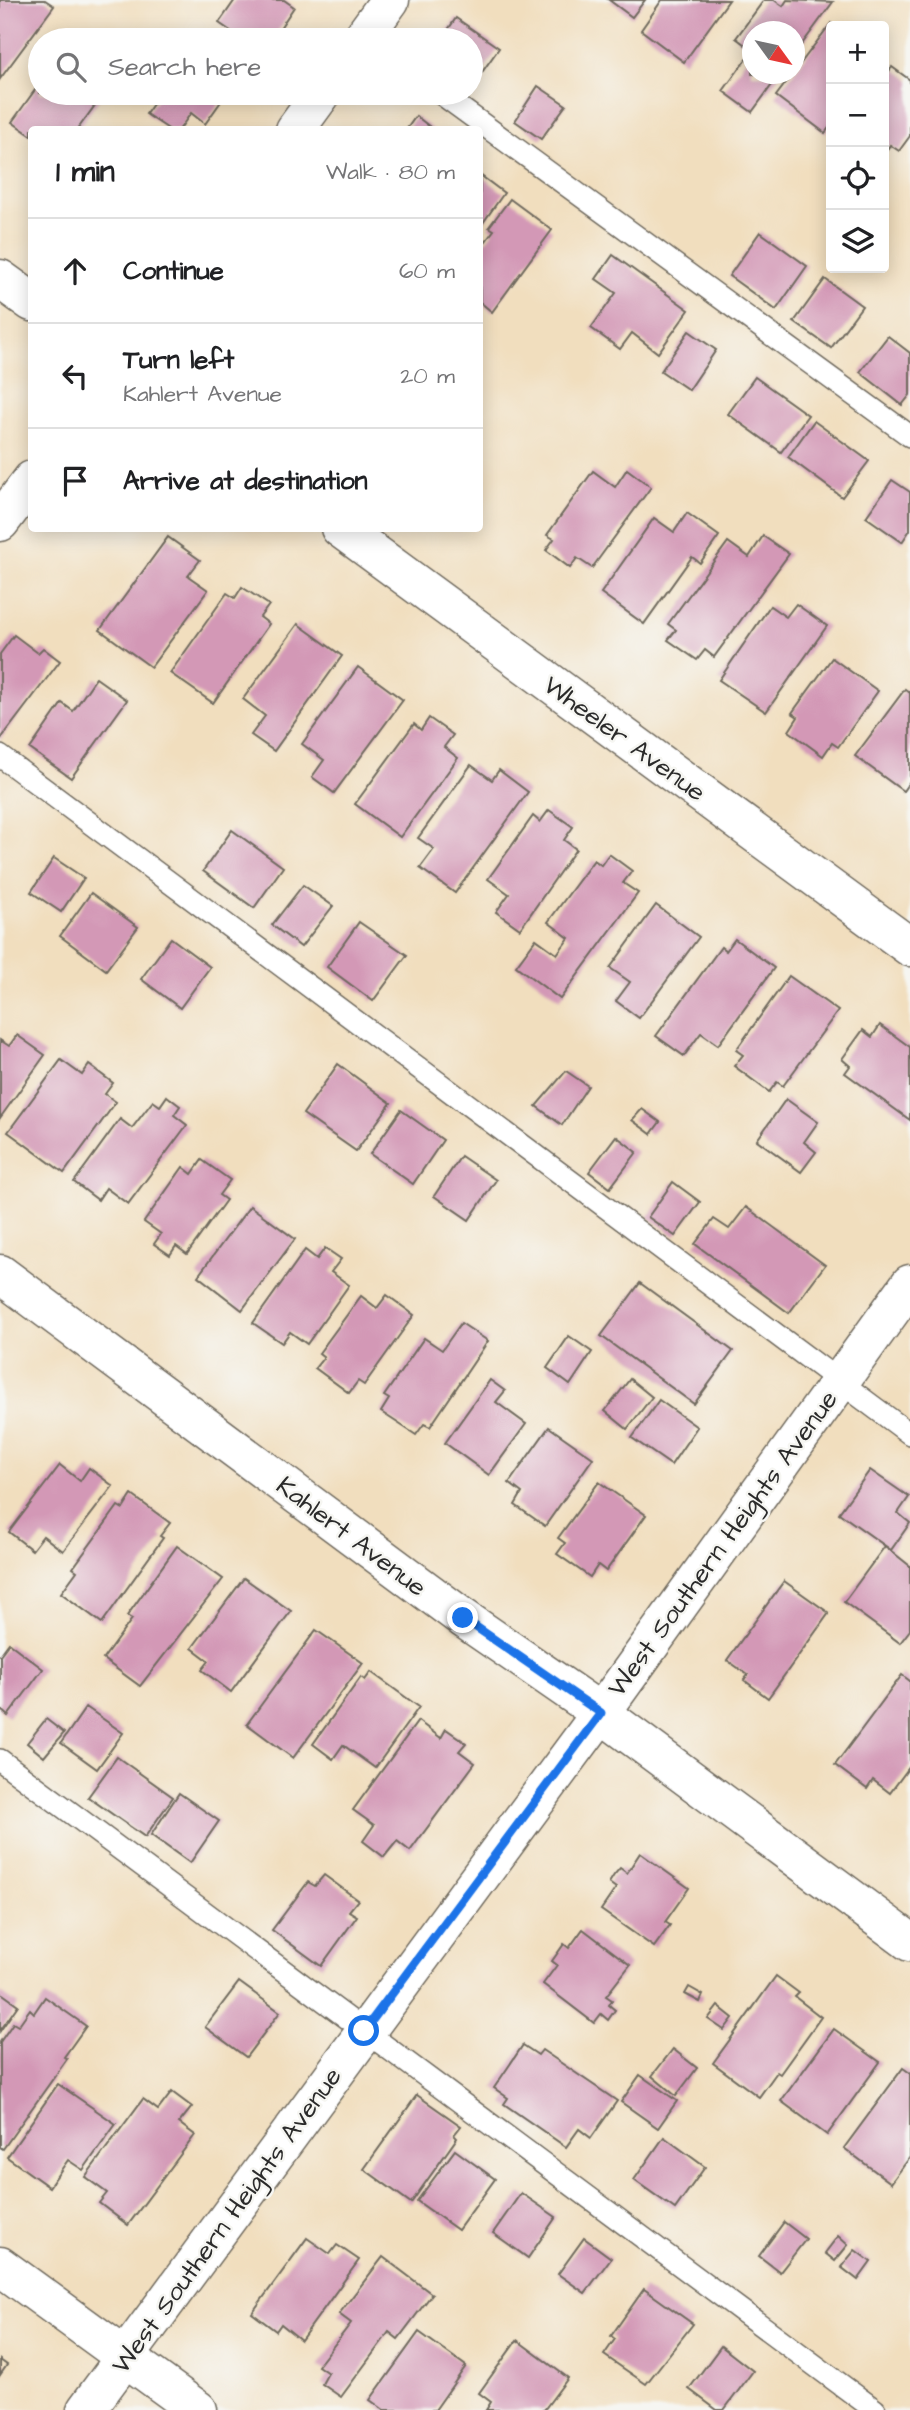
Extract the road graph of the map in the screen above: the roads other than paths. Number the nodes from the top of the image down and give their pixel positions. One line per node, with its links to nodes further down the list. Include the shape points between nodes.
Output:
1 (390, 0): 2 (street)
2 (371, 28)
3 (313, 105): 5 (street)
4 (456, 105): 8 (lane)
5 (298, 126)
6 (0, 279): 7 (street)
7 (28, 299)
8 (910, 436)
9 (28, 485): 10 (street)
10 (0, 522)
11 (345, 532): 13 (street, Wheeler Avenue)
12 (0, 756): 16 (lane)
13 (910, 947)
14 (0, 1274): 18 (street, Kahlert Avenue, via 463,1618)
15 (910, 1284): 16 (street, West Southern Heights Avenue)
16 (838, 1381): 17 (lane); 18 (street, West Southern Heights Avenue)
17 (910, 1434)
18 (601, 1713): 20 (street, Kahlert Avenue); 21 (street, West Southern Heights Avenue)
19 (0, 1760): 21 (lane)
20 (910, 1942)
21 (364, 2031): 23 (street, West Southern Heights Avenue); 26 (lane)
22 (0, 2266): 23 (street)
23 (125, 2358): 24 (street, West Southern Heights Avenue); 25 (street)
24 (86, 2410)
25 (198, 2410)
26 (875, 2410)

